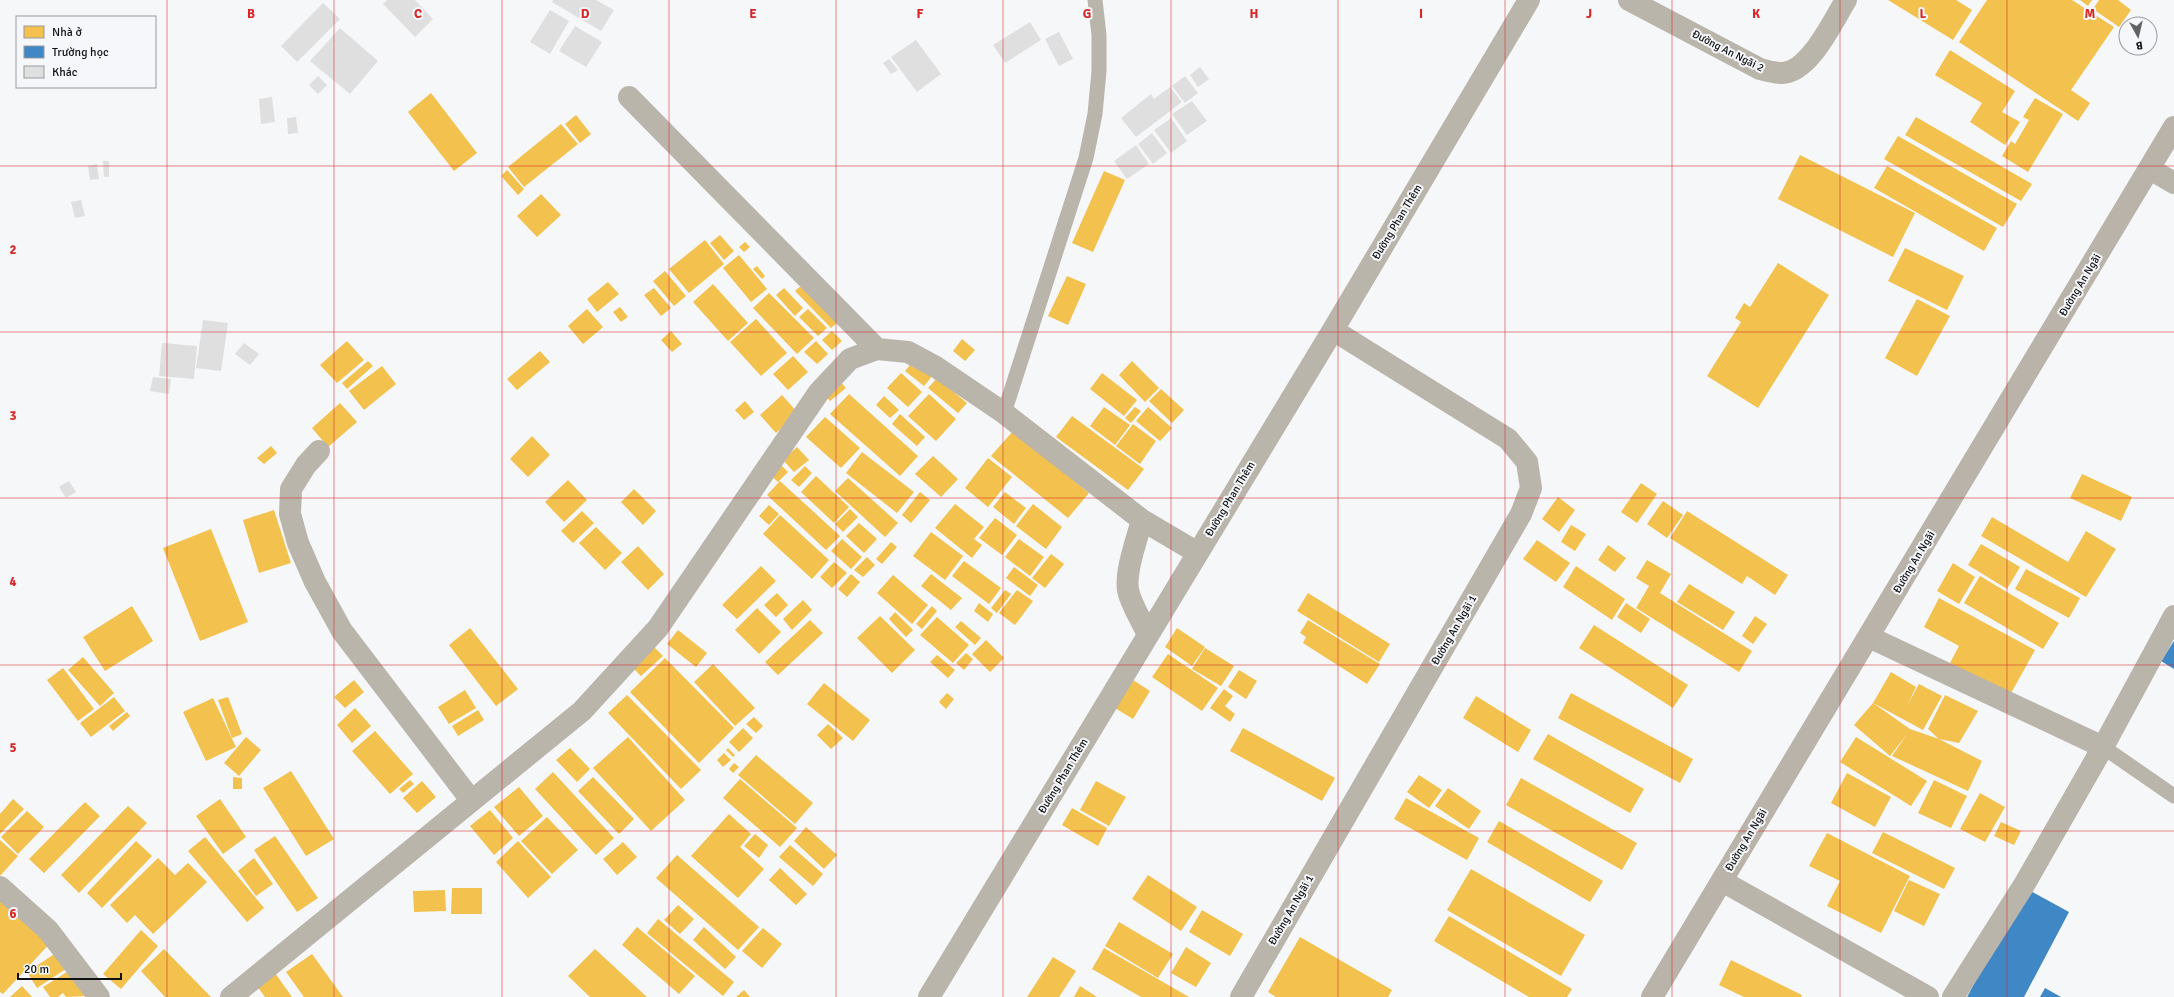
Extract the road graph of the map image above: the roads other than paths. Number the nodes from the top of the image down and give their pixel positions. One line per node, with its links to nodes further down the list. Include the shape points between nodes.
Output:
1 (1095, 0): 11 (lane, via 1099,35 1099,71 1095,114 1086,158)
2 (1529, 0): 9 (street, Đường Phan Thêm)
3 (1629, 0): 4 (street, Đường An Ngãi 2, via 1760,69 1782,74 1802,65 1812,54)
4 (1846, 0)
5 (629, 97): 10 (street)
6 (2174, 127): 7 (main road, Đường An Ngãi)
7 (2150, 169): 8 (street); 17 (main road, Đường An Ngãi)
8 (2174, 183)
9 (1333, 330): 14 (street, Đường Phan Thêm); 26 (street, Đường An Ngãi 1, via 1508,439 1527,462 1531,488 1521,514)
10 (877, 349): 11 (street, via 908,352 936,367); 20 (street, via 850,360 819,392 658,628 582,711)
11 (1004, 413): 13 (street)
12 (319, 452): 20 (street, via 306,465 291,489 290,514 298,543 342,631)
13 (1142, 520): 14 (street); 16 (street, via 1128,588 1130,598)
14 (1198, 553): 16 (street, Đường Phan Thêm)
15 (2174, 616): 18 (street)
16 (1148, 635): 25 (street, Đường Phan Thêm)
17 (1869, 637): 18 (street); 21 (main road, Đường An Ngãi)
18 (2103, 747): 19 (lane); 29 (street, via 2024,885)
19 (2174, 796)
20 (471, 800): 24 (street)
21 (1722, 881): 27 (main road, Đường An Ngãi); 28 (street)
22 (0, 887): 23 (street, via 48,930)
23 (99, 997)
24 (231, 997)
25 (929, 997)
26 (1241, 997)
27 (1652, 997)
28 (1928, 997)
29 (1953, 997)

